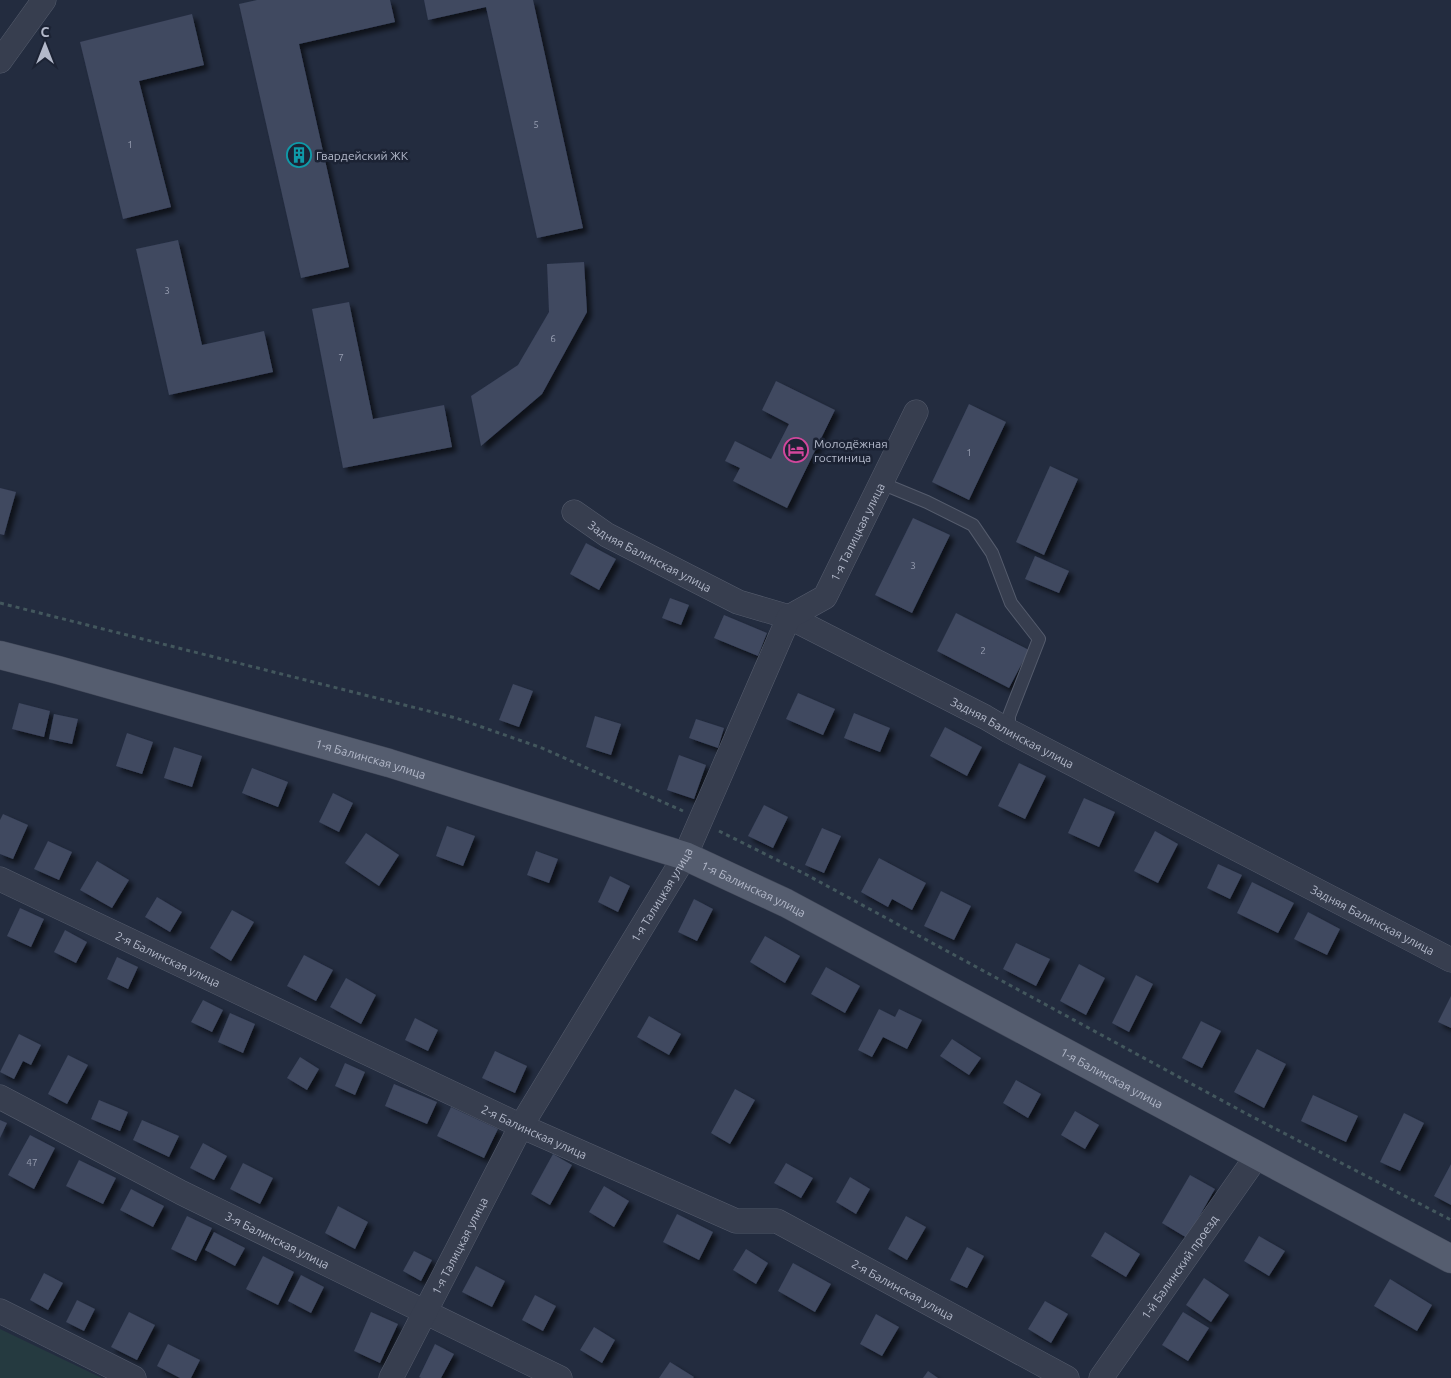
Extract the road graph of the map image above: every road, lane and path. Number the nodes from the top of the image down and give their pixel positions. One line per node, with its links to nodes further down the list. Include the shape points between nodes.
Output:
1 (44, 0): 2 (street)
2 (0, 61)
3 (916, 412): 4 (street, 1-я Талицкая улица)
4 (881, 483): 7 (street, 1-я Талицкая улица, via 825,597); 9 (lane, via 973,525 992,553 1011,603 1039,639 1008,716)
5 (574, 512): 7 (street, Задняя Балинская улица, via 607,536 738,602)
6 (0, 603): 10 (path, via 456,718 542,748)
7 (789, 617): 9 (street, Задняя Балинская улица, via 986,716); 10 (street, 1-я Талицкая улица)
8 (0, 655): 11 (main road, 1-я Балинская улица, via 389,763)
9 (1009, 732): 13 (street, Задняя Балинская улица)
10 (700, 821): 11 (street, 1-я Талицкая улица); 17 (path, via 807,875 1255,1119)
11 (685, 856): 15 (street, 1-я Талицкая улица); 16 (main road, 1-я Балинская улица, via 786,903)
12 (0, 878): 15 (street, 2-я Балинская улица)
13 (1451, 960)
14 (0, 1097): 20 (street, 3-я Балинская улица, via 182,1194)
15 (521, 1126): 20 (street, 1-я Талицкая улица); 24 (street, 2-я Балинская улица, via 736,1221 778,1221)
16 (1258, 1156): 18 (main road, 1-я Балинская улица); 25 (street, 1-й Балинский проезд)
17 (1451, 1220)
18 (1451, 1260)
19 (0, 1311): 21 (street)
20 (425, 1312): 22 (street, 1-я Талицкая улица); 23 (street, 3-я Балинская улица)
21 (134, 1378)
22 (391, 1378)
23 (560, 1378)
24 (1067, 1378)
25 (1101, 1378)

